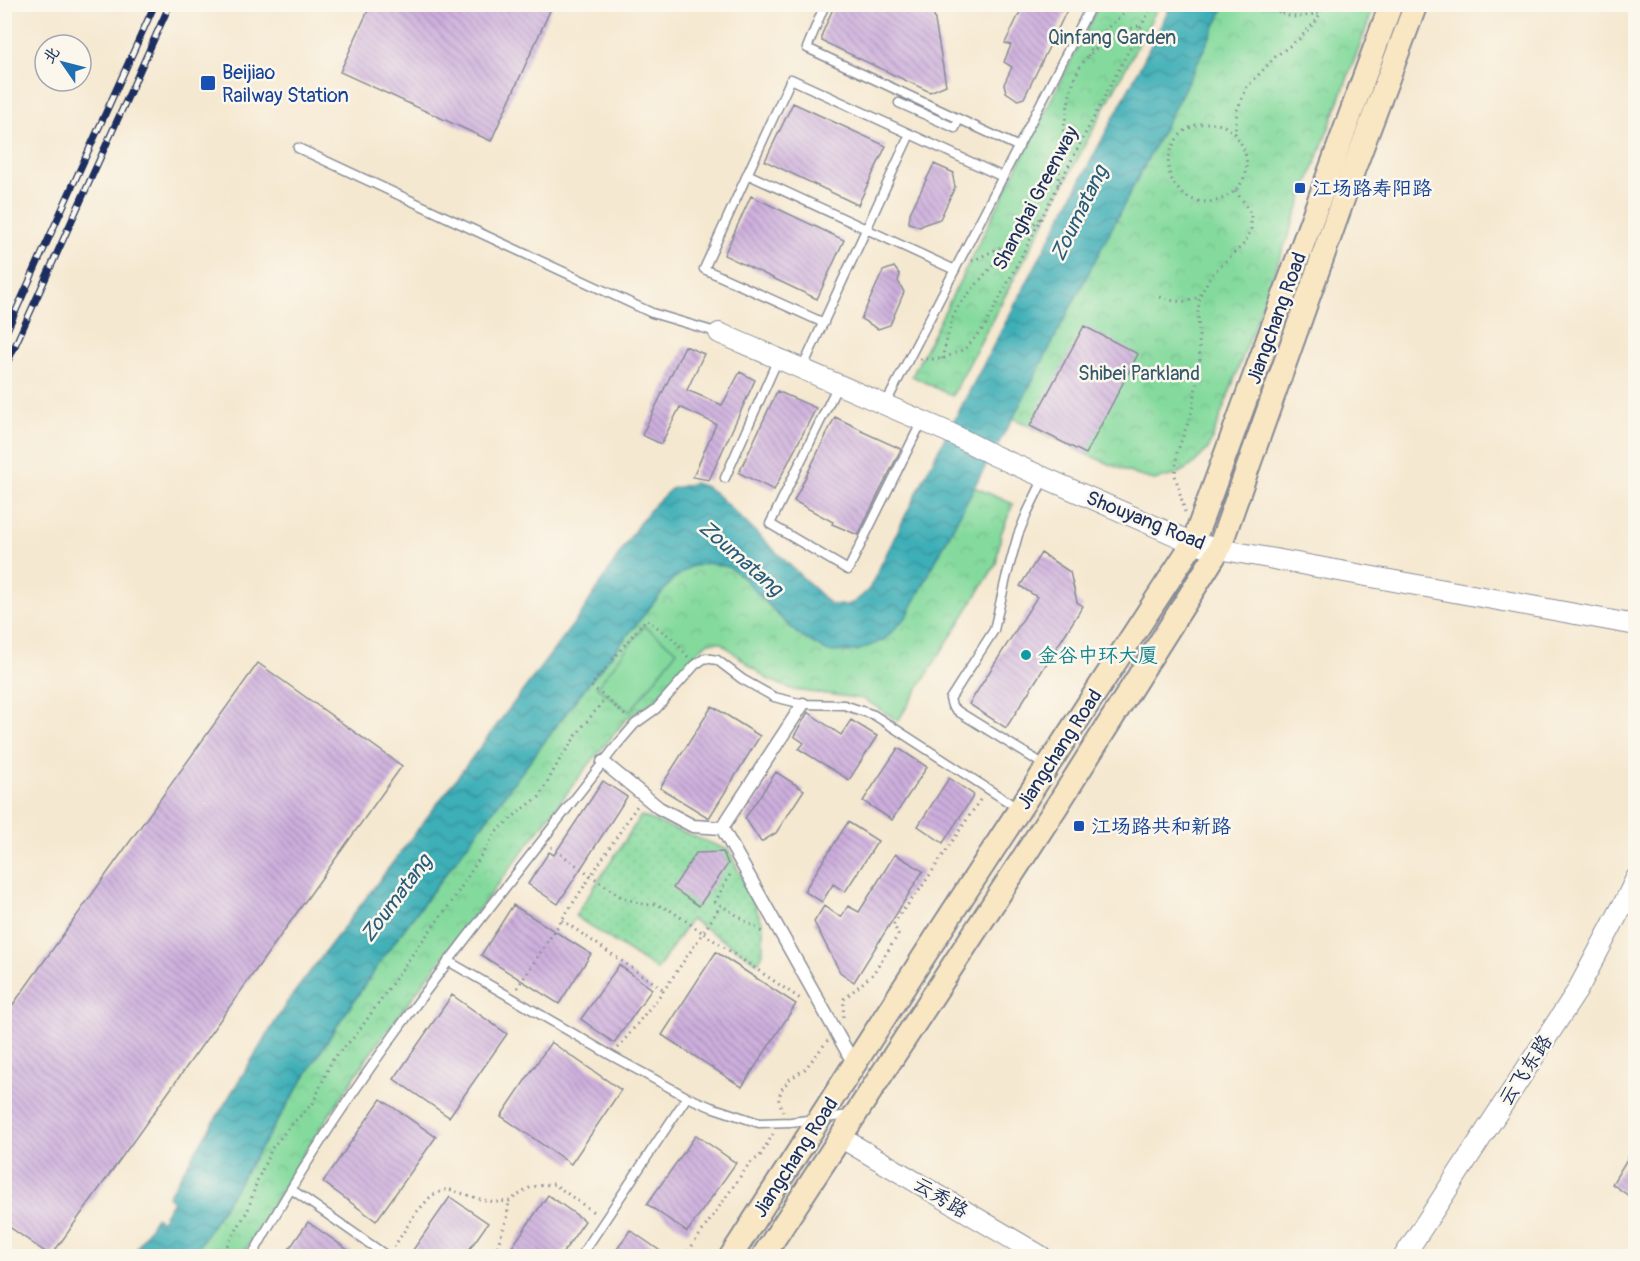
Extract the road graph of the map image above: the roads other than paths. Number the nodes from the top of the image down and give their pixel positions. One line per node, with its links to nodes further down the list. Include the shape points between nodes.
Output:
1 (825, 4): 6 (lane, via 807,48)
2 (1092, 4): 8 (lane)
3 (1391, 4): 23 (main road, Jiangchang Road)
4 (1416, 4): 24 (main road, Jiangchang Road)
5 (899, 103): 6 (lane, via 954,128)
6 (959, 119): 8 (lane)
7 (910, 134): 10 (lane, via 791,79); 11 (lane); 12 (lane)
8 (1018, 147): 11 (lane)
9 (298, 148): 15 (lane, via 651,313)
10 (747, 174): 12 (lane); 14 (lane, via 704,269)
11 (1003, 177): 13 (lane)
12 (867, 229): 13 (lane); 14 (lane)
13 (957, 266): 19 (lane)
14 (824, 323): 17 (lane)
15 (719, 333): 16 (street, Shouyang Road)
16 (778, 359): 17 (street, Shouyang Road); 22 (lane)
17 (802, 369): 18 (street, Shouyang Road)
18 (838, 385): 19 (street, Shouyang Road); 20 (lane, via 770,524 848,570)
19 (884, 405): 20 (street, Shouyang Road)
20 (922, 421): 21 (street, Shouyang Road)
21 (1044, 477): 23 (street, Shouyang Road); 28 (lane, via 1018,536 994,630 950,699 959,712)
22 (725, 478)
23 (1193, 543): 24 (street, Shouyang Road); 28 (main road, Jiangchang Road)
24 (1219, 549): 25 (street, Shouyang Road); 35 (main road, Jiangchang Road, via 1055,809)
25 (1635, 626)
26 (803, 704): 27 (lane, via 774,697 717,660 705,658 656,709 635,724); 29 (lane, via 844,705 874,715); 30 (street)
27 (603, 762): 30 (street, via 658,808 693,826); 32 (lane)
28 (1047, 767): 29 (main road, Jiangchang Road)
29 (1020, 809): 33 (main road, Jiangchang Road)
30 (722, 828): 33 (street)
31 (1635, 878): 45 (street, 云飞东路, via 1577,991)
32 (448, 961): 34 (lane); 38 (lane, via 385,1045)
33 (854, 1064): 36 (main road, Jiangchang Road)
34 (687, 1097): 36 (lane, via 759,1123); 41 (lane)
35 (854, 1115): 36 (lane); 37 (main road, Jiangchang Road)
36 (820, 1118): 42 (main road, Jiangchang Road)
37 (840, 1137): 43 (main road, Jiangchang Road); 44 (street, 云秀路)
38 (291, 1189): 39 (lane); 40 (lane)
39 (252, 1257)
40 (387, 1257)
41 (581, 1257)
42 (731, 1257)
43 (763, 1257)
44 (1041, 1257)
45 (1404, 1257)

